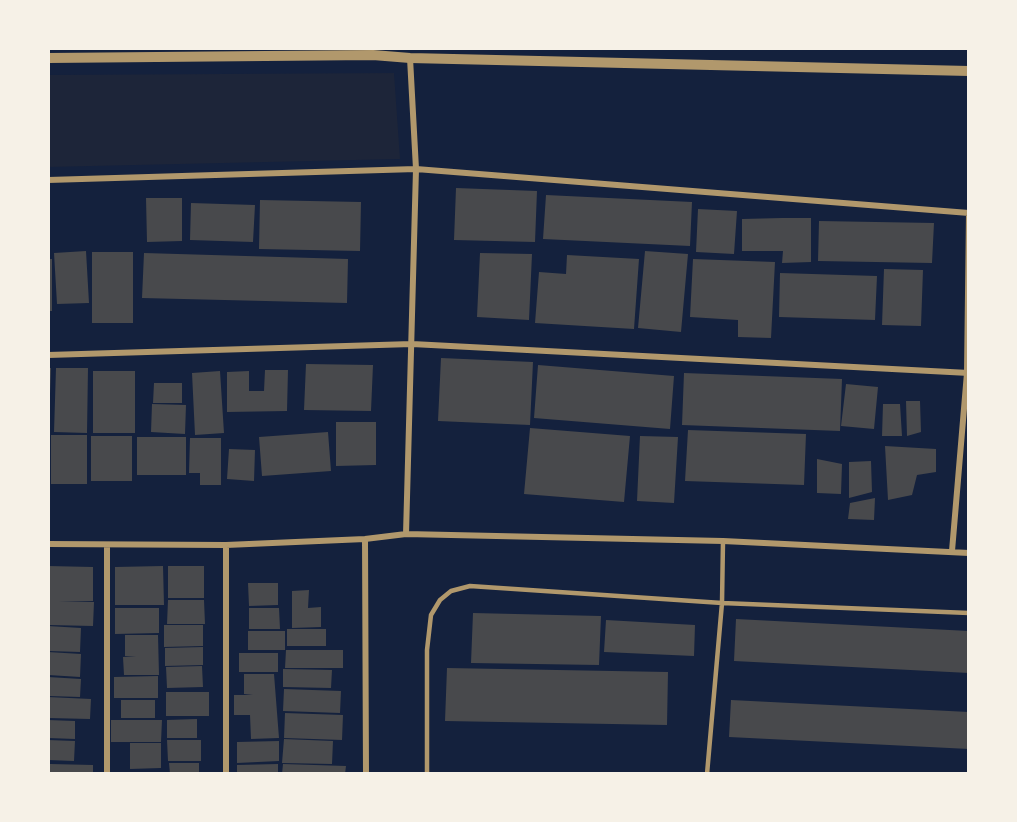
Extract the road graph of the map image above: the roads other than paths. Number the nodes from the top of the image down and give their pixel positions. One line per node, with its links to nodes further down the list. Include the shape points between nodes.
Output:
1 (48, 58): 2 (street)
2 (410, 58): 3 (street); 4 (street)
3 (969, 71)
4 (416, 170): 5 (street); 6 (street); 7 (street)
5 (48, 180)
6 (969, 213): 9 (street)
7 (412, 345): 8 (street); 9 (street); 10 (street)
8 (48, 356)
9 (968, 373): 16 (street)
10 (406, 534): 11 (street); 12 (street)
11 (365, 539): 15 (street); 22 (street)
12 (723, 541): 16 (street); 18 (lane)
13 (48, 544): 14 (street)
14 (108, 544): 15 (street); 20 (street)
15 (226, 545): 21 (street)
16 (952, 551): 17 (street)
17 (969, 553)
18 (722, 603): 19 (lane); 23 (lane, via 470,586 451,591 431,615 427,650); 24 (lane)
19 (969, 614)
20 (107, 774)
21 (226, 774)
22 (366, 774)
23 (427, 774)
24 (707, 774)

